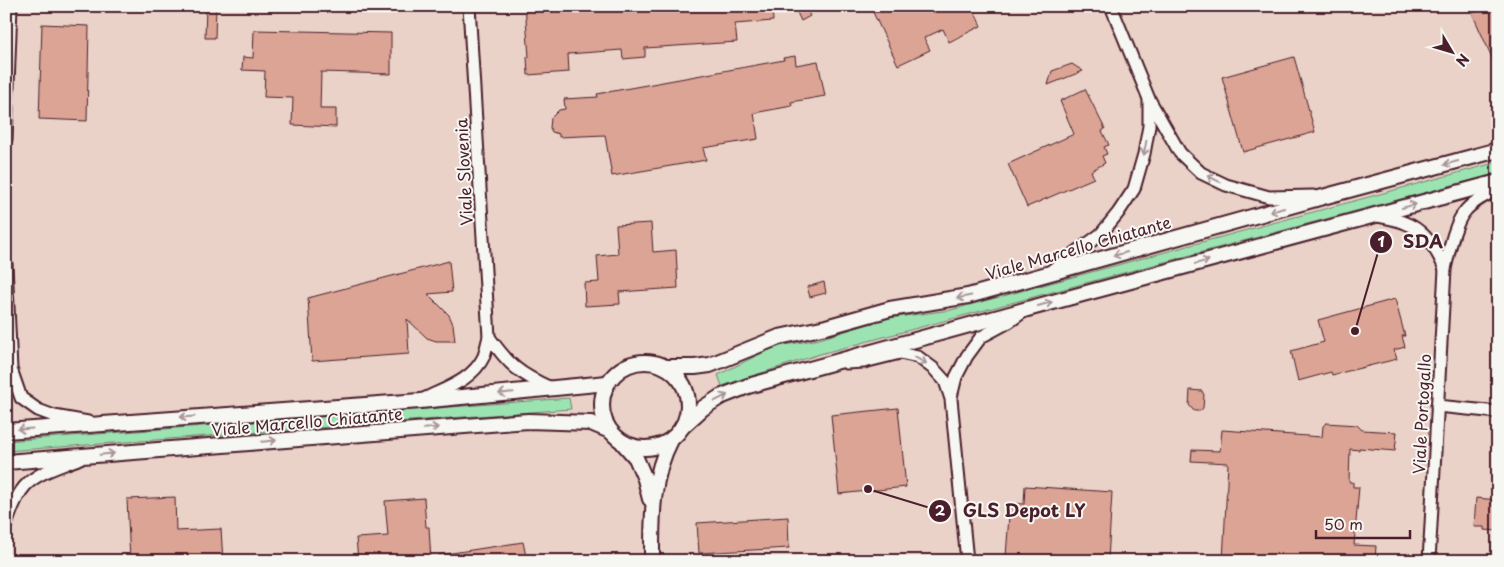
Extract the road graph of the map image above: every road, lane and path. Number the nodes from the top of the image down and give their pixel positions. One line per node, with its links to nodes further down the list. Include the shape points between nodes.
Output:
1 (11, 6): 5 (street)
2 (469, 6): 15 (street, Viale Slovenia)
3 (1111, 6): 4 (street)
4 (1149, 99): 9 (street, one-way to 4, via 1269,197 1226,185 1201,173 1180,153); 13 (street, one-way to 13, via 1149,126 1134,189 1100,234)
5 (6, 139)
6 (1498, 150): 9 (street, Viale Marcello Chiatante, one-way to 9)
7 (1498, 182): 10 (street, one-way to 7)
8 (1498, 189): 12 (street, Viale Portogallo, via 1464,211 1456,227)
9 (1330, 195): 13 (street, Viale Marcello Chiatante, one-way to 13)
10 (1375, 216): 12 (street, Viale Portogallo, via 1405,222 1417,229 1433,244); 14 (street, one-way to 10)
11 (6, 264): 18 (street)
12 (1445, 269): 24 (street, Viale Portogallo)
13 (1047, 274): 17 (street, Viale Marcello Chiatante, one-way to 17, via 968,296 890,309 778,336 710,365)
14 (1026, 310): 16 (street); 22 (street, via 981,337 956,378)
15 (489, 337): 21 (street, via 514,368); 23 (street, Viale Slovenia, via 484,356 474,372)
16 (822, 365): 22 (street, one-way to 22, via 864,362 900,353 918,357 945,381); 27 (street, one-way to 16, via 720,397)
17 (667, 367): 19 (street, Viale Marcello Chiatante, via 654,362 634,363 616,372); 27 (street, via 685,387 687,414)
18 (11, 369): 20 (street); 26 (street, via 21,398 38,410)
19 (607, 383): 21 (street, Viale Marcello Chiatante); 29 (street, Viale Marcello Chiatante, via 601,408)
20 (6, 384)
21 (551, 388): 23 (street, Viale Marcello Chiatante, one-way to 23)
22 (951, 399): 37 (street)
23 (420, 401): 26 (street, Viale Marcello Chiatante, one-way to 26)
24 (1437, 406): 25 (street); 38 (street, Viale Portogallo)
25 (1498, 412)
26 (98, 424): 28 (street, Viale Marcello Chiatante, one-way to 28)
27 (682, 427): 30 (street)
28 (6, 430)
29 (610, 431): 31 (street, Viale Marcello Chiatante); 32 (street, Viale Marcello Chiatante, one-way to 29, via 528,421 591,424)
30 (671, 440): 31 (street, via 647,448); 34 (street, via 656,478)
31 (623, 443): 34 (street, Viale Marcello Chiatante, via 636,458)
32 (85, 456): 33 (street, Viale Marcello Chiatante); 35 (street, via 42,473 27,484)
33 (6, 462)
34 (652, 509): 36 (street)
35 (6, 525)
36 (652, 561)
37 (967, 561)
38 (1429, 561)

